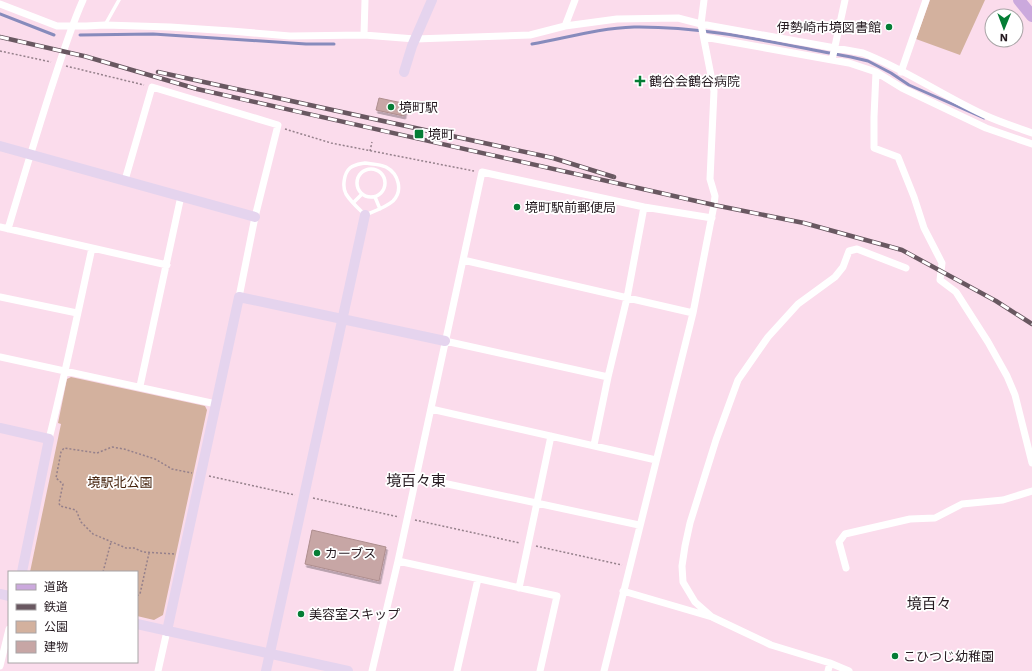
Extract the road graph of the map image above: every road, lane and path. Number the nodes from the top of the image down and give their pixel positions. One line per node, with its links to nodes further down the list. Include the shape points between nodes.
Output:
1 (83, 0): 14 (street)
2 (119, 0): 13 (lane)
3 (365, 0): 16 (street)
4 (432, 0): 18 (street)
5 (575, 0): 15 (street)
6 (704, 0): 12 (street)
7 (845, 0): 19 (street)
8 (926, 0): 25 (street)
9 (1019, 0): 11 (main road)
10 (1, 3): 14 (street, via 57,26)
11 (1032, 16)
12 (701, 24): 15 (street, via 678,18 617,19); 17 (street); 19 (street)
13 (105, 25): 14 (street); 16 (street, via 208,29 290,36)
14 (72, 26): 22 (street)
15 (565, 26): 18 (street, via 530,35)
16 (364, 35): 18 (street)
17 (704, 37): 21 (street); 46 (street, via 714,91 710,179 715,196)
18 (413, 46): 23 (street)
19 (834, 48): 21 (street); 25 (street, via 863,53 884,61)
20 (0, 51): 22 (path)
21 (832, 60): 24 (street)
22 (59, 64): 26 (path); 33 (street)
23 (404, 72)
24 (876, 72): 30 (street, via 902,88 986,128); 71 (street, via 874,148 898,157 924,228 942,263 940,280 956,292 1007,376 1015,395)
25 (901, 72): 28 (street, via 989,117)
26 (152, 87): 27 (street, via 278,125); 37 (street)
27 (277, 127): 32 (path); 45 (street)
28 (1032, 133)
29 (372, 142): 32 (path)
30 (1032, 144)
31 (0, 146): 33 (street)
32 (370, 151): 36 (path)
33 (30, 155): 37 (street); 48 (street)
34 (375, 164): 35 (lane); 41 (lane, via 356,164 346,175 344,187); 43 (lane, via 386,167 395,174 399,187 392,202)
35 (374, 170): 38 (lane, via 365,171 358,179 357,185); 40 (lane, via 384,177 385,182 382,192)
36 (482, 172): 42 (street); 50 (street)
37 (124, 180): 39 (street)
38 (362, 194): 40 (lane, via 367,197); 41 (lane)
39 (181, 196): 45 (street); 51 (street)
40 (375, 196): 43 (lane)
41 (353, 203): 44 (lane)
42 (644, 207): 46 (street); 55 (street)
43 (380, 209): 44 (lane)
44 (365, 215): 58 (street)
45 (255, 217): 54 (street)
46 (712, 218): 57 (street)
47 (0, 227): 48 (street)
48 (8, 229): 49 (street)
49 (92, 248): 51 (street); 56 (street)
50 (463, 260): 55 (street); 59 (street)
51 (167, 265): 63 (street)
52 (906, 268): 92 (street, via 857,249 849,250 843,267 835,277 798,304 768,337 738,380 716,440 684,546 682,582 695,602)
53 (0, 297): 56 (street)
54 (239, 297): 58 (street); 64 (street)
55 (627, 298): 57 (street); 62 (street)
56 (77, 313): 61 (street)
57 (693, 313): 70 (street)
58 (342, 320): 59 (street); 75 (street)
59 (445, 341): 62 (street); 65 (street)
60 (0, 357): 61 (street)
61 (66, 371): 63 (street); 68 (street)
62 (608, 377): 69 (street)
63 (140, 386): 64 (street)
64 (216, 404): 72 (street)
65 (431, 409): 67 (street); 73 (street)
66 (0, 428): 68 (street)
67 (551, 436): 69 (street); 76 (street)
68 (50, 439): 86 (street)
69 (594, 446): 70 (street)
70 (656, 460): 78 (street)
71 (1032, 463)
72 (202, 475): 75 (path); 79 (path, via 172,469 155,459 124,449 112,447 97,453 64,448 56,478 63,484 58,503 60,506 76,510 81,522 93,534); 94 (street)
73 (415, 477): 76 (street); 77 (street)
74 (1032, 491): 85 (street, via 1003,500 962,504 935,518 910,519 845,534 839,542)
75 (304, 496): 77 (path); 96 (street)
76 (537, 504): 78 (street); 80 (street)
77 (407, 519): 80 (path); 83 (street)
78 (639, 525): 84 (street)
79 (111, 542): 81 (path); 87 (path)
80 (528, 545): 84 (path); 89 (street)
81 (149, 552): 82 (path); 91 (path)
82 (176, 555)
83 (398, 561): 88 (street); 102 (street)
84 (629, 567): 90 (street)
85 (846, 568)
86 (22, 571)
87 (103, 571)
88 (478, 578): 89 (street); 103 (street)
89 (519, 588): 104 (street, via 557,596)
90 (623, 591): 92 (street); 105 (street)
91 (138, 595)
92 (712, 617): 97 (street, via 771,645)
93 (138, 624): 94 (street)
94 (167, 631): 96 (street); 99 (street)
95 (8, 633): 98 (street)
96 (270, 654): 100 (street); 101 (street)
97 (830, 663): 106 (street); 107 (street)
98 (0, 666)
99 (158, 671)
100 (266, 671)
101 (348, 671)
102 (372, 671)
103 (457, 671)
104 (540, 671)
105 (604, 671)
106 (828, 671)
107 (849, 671)

